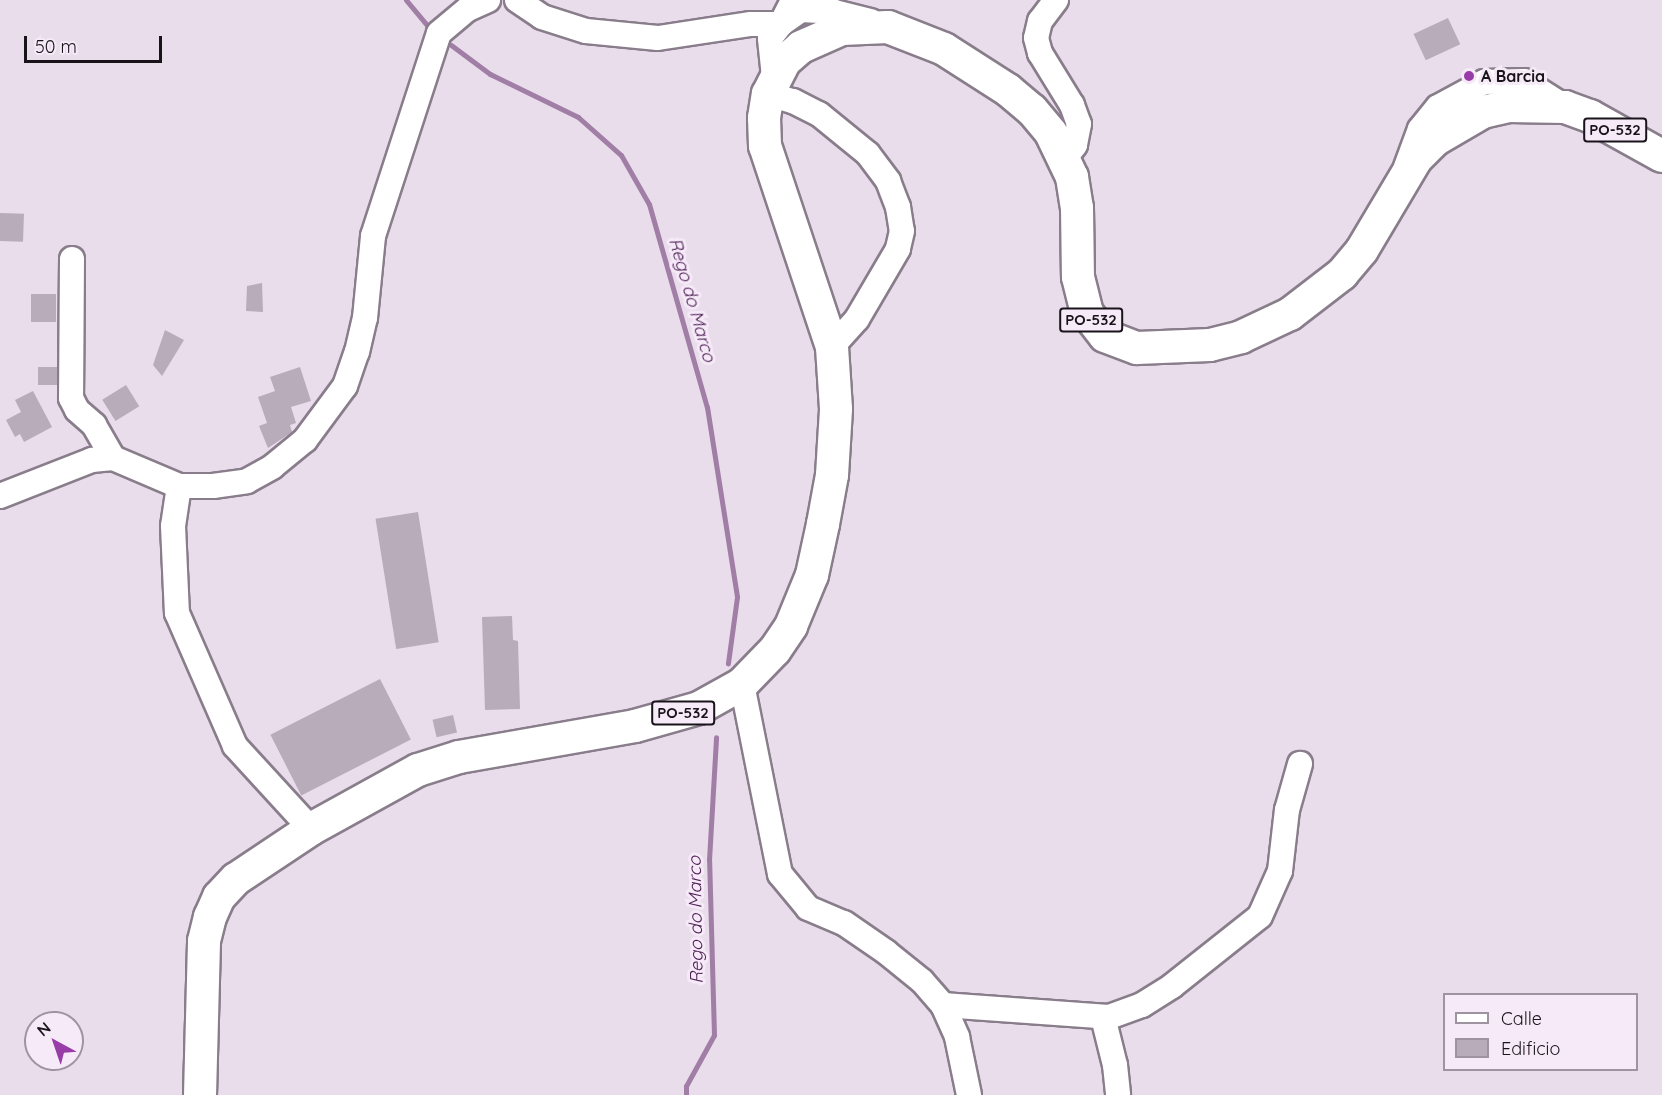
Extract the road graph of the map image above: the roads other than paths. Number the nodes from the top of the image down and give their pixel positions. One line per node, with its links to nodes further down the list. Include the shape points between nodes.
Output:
1 (488, 0): 13 (street, via 468,9 439,33 373,236 365,318 345,386 305,440 272,467 247,481)
2 (517, 0): 5 (street, via 555,22 626,37 658,38 751,24)
3 (793, 0): 5 (street)
4 (1056, 0): 9 (street, via 1040,21 1036,38 1079,124 1075,146)
5 (781, 24): 6 (street, via 801,10 818,9); 7 (street, via 770,38)
6 (888, 27): 7 (main road, PO-532, via 842,28 818,37 785,61); 9 (main road, PO-532, via 944,50 1008,90 1051,133)
7 (771, 86): 11 (main road, PO-532, via 764,118 770,165); 11 (street, via 819,114 868,154 888,181 898,207 902,231 894,257 857,319)
8 (1662, 156): 9 (main road, PO-532, via 1590,116 1565,107 1519,105 1483,112 1435,140 1402,181 1362,250 1342,274 1290,314 1241,337 1210,345 1137,348 1105,336 1087,314 1078,277 1077,208)
9 (1064, 159)
10 (72, 259): 12 (street, via 71,398 77,410 94,425)
11 (832, 347): 15 (main road, PO-532, via 836,409 832,475 812,575 791,626 775,650)
12 (113, 458): 13 (street); 14 (street, via 83,463)
13 (179, 486): 17 (street, via 173,526 177,613 235,746)
14 (0, 496)
15 (742, 684): 17 (main road, PO-532, via 699,708 668,718 459,757 418,770); 18 (street, via 765,785 774,855 787,887 808,908 844,923 886,952 922,981)
16 (1300, 764): 19 (street, via 1287,810 1280,871 1260,916 1172,986 1142,1005)
17 (311, 829): 20 (main road, PO-532, via 236,879 219,897 210,917 202,974)
18 (943, 1005): 19 (street); 21 (street, via 957,1037)
19 (1103, 1017): 22 (street)
20 (200, 1095)
21 (969, 1095)
22 (1118, 1095)

